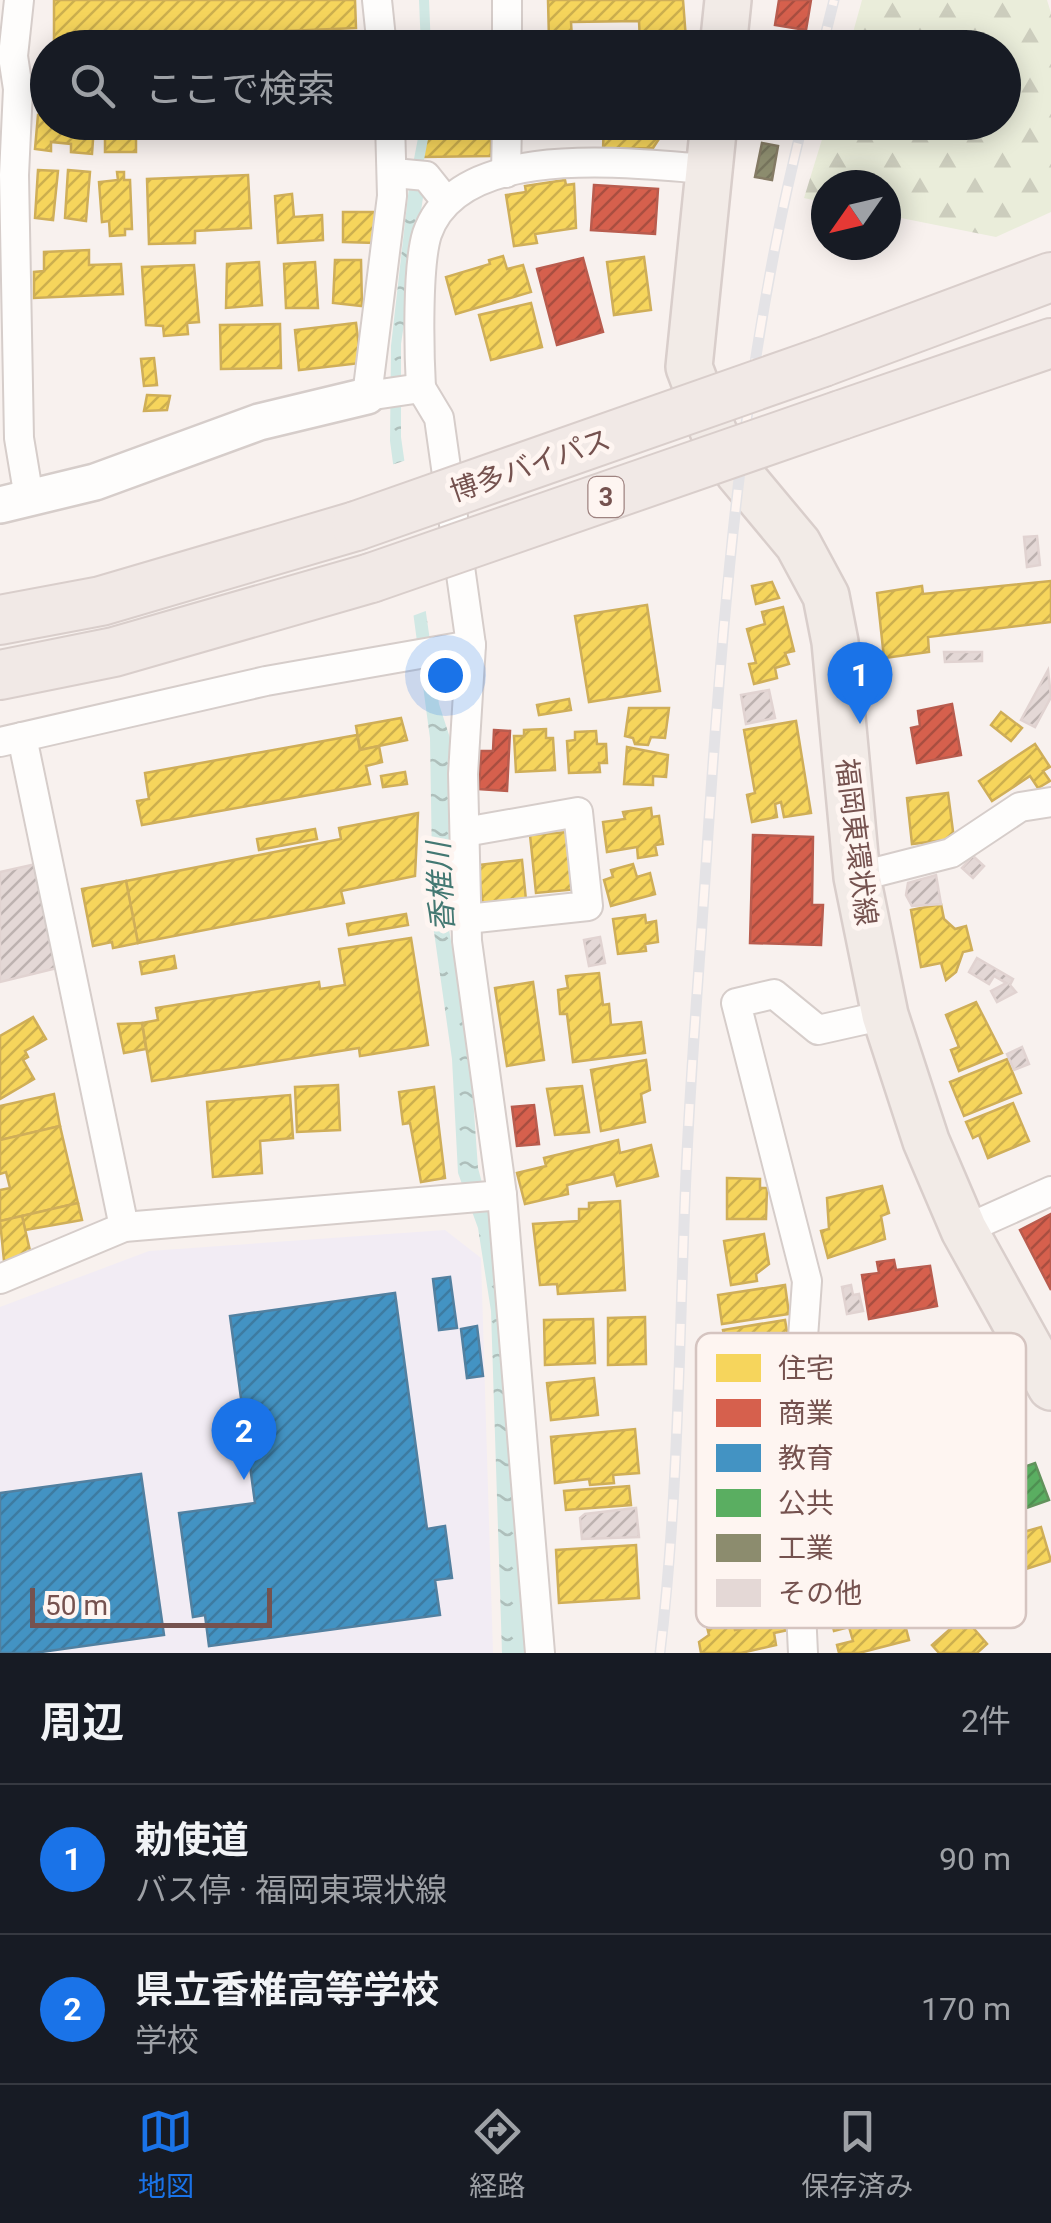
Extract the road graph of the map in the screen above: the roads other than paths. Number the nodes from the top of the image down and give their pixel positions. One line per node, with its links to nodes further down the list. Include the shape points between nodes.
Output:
1 (19, 0): 11 (street, via 18,89)
2 (377, 0): 5 (street)
3 (507, 0): 6 (street)
4 (728, 0): 7 (main road)
5 (380, 30)
6 (507, 30)
7 (725, 30)
8 (391, 140): 13 (street)
9 (507, 140): 14 (street)
10 (712, 140): 12 (main road, 福岡東環状線)
11 (7, 158): 20 (street, via 19,438)
12 (708, 169): 14 (street, via 578,164); 27 (main road, 福岡東環状線, via 689,367 722,446 798,544 826,596)
13 (394, 173): 15 (street, via 426,176); 19 (street)
14 (506, 173): 15 (street)
15 (446, 201): 18 (street, via 427,235)
16 (1051, 278): 21 (highway, 博多バイパス / 3, bridge, via 356,526 101,601)
17 (1051, 344): 23 (highway, 博多バイパス / 3, bridge, via 371,578 114,652)
18 (421, 388): 19 (street); 22 (street, via 439,418)
19 (367, 396): 20 (street, via 258,422 95,482)
20 (14, 502)
21 (0, 620)
22 (471, 645): 24 (street, via 266,680); 26 (street)
23 (0, 675)
24 (11, 740): 32 (street)
25 (1051, 802): 27 (street, via 1020,808 951,852)
26 (465, 832): 28 (street); 28 (street, via 578,812 588,906)
27 (857, 877): 29 (main road, 福岡東環状線)
28 (467, 919): 31 (street)
29 (885, 1014): 33 (main road, 福岡東環状線, via 926,1141); 35 (street, via 818,1030 774,994 736,1002 807,1281)
30 (1051, 1190): 33 (street)
31 (502, 1195): 32 (street); 40 (street)
32 (124, 1227): 34 (street)
33 (964, 1230): 36 (main road, 福岡東環状線)
34 (0, 1278)
35 (803, 1333)
36 (1021, 1333)
37 (1026, 1342): 38 (main road, 福岡東環状線)
38 (1051, 1387)
39 (802, 1628): 41 (street)
40 (540, 1653)
41 (803, 1653)

